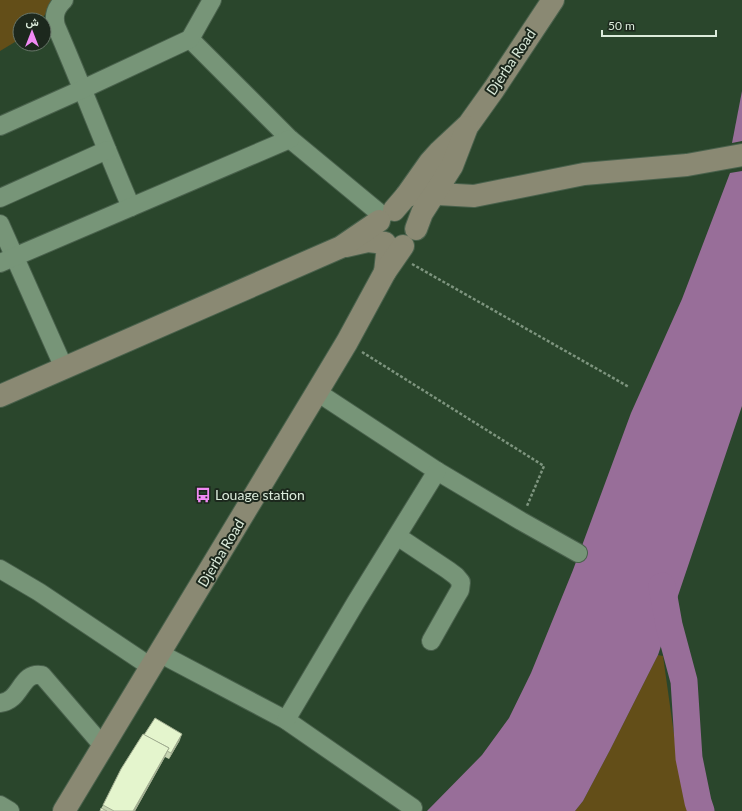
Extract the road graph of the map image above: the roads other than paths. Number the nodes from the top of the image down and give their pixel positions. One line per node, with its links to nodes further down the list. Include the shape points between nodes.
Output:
1 (64, 0): 5 (street, via 58,6 54,21)
2 (553, 0): 6 (main road, Djerba Road)
3 (207, 2): 4 (street)
4 (190, 39): 5 (street); 8 (street)
5 (83, 89): 7 (street); 9 (street)
6 (469, 124): 11 (main road, Djerba Road, via 452,166); 14 (main road, Djerba Road, via 430,162)
7 (0, 126)
8 (290, 139): 13 (street); 14 (street)
9 (107, 150): 12 (street); 13 (street)
10 (742, 155): 11 (main road, via 686,165 584,174 474,196)
11 (434, 194): 14 (main road, via 420,193); 17 (main road, Djerba Road)
12 (0, 198)
13 (131, 207): 18 (street)
14 (391, 211): 16 (main road); 17 (main road, via 378,233); 17 (main road, via 400,210 410,214 413,219)
15 (0, 224): 18 (street)
16 (341, 247): 17 (main road, via 368,241); 19 (main road)
17 (397, 249): 20 (main road, Djerba Road)
18 (8, 260): 19 (street)
19 (64, 368): 21 (main road)
20 (317, 392): 22 (street); 27 (main road, Djerba Road)
21 (0, 396)
22 (438, 471): 23 (street); 24 (street)
23 (397, 536): 26 (street, via 448,570 460,582 460,590); 29 (street)
24 (578, 553)
25 (0, 569): 27 (street)
26 (431, 641)
27 (155, 660): 29 (street); 30 (main road, Djerba Road)
28 (0, 703): 30 (street, via 6,703 14,698 27,679 37,674 42,675)
29 (286, 720): 32 (street)
30 (103, 746): 34 (main road, Djerba Road)
31 (0, 805): 33 (street)
32 (413, 808)
33 (10, 811)
34 (64, 811)

